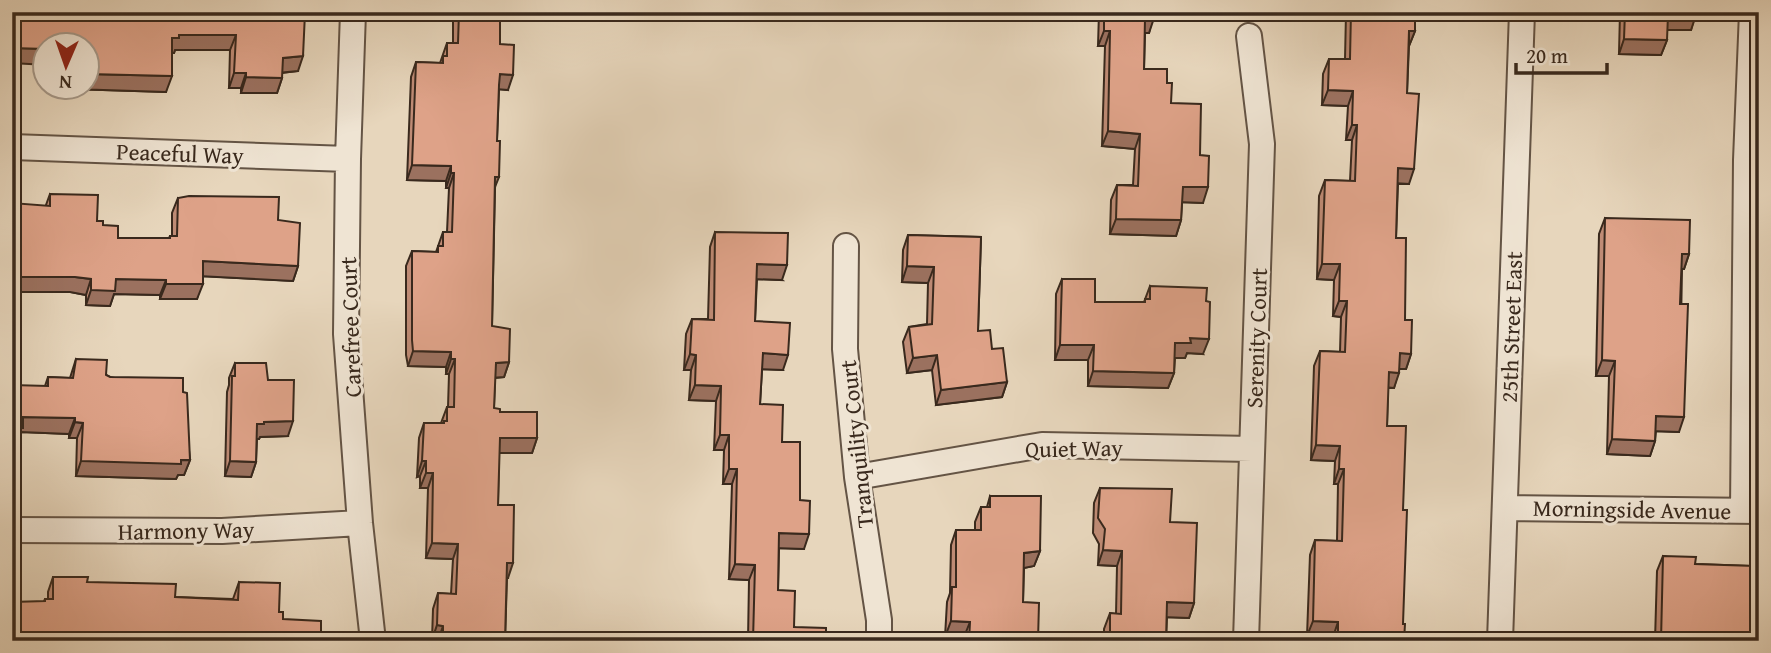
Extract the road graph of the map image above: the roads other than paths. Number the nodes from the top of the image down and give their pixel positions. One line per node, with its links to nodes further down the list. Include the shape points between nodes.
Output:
1 (353, 12): 6 (street, Carefree Court)
2 (1522, 12): 11 (street, 25th Street East)
3 (1752, 12): 7 (street)
4 (1249, 36): 9 (street, Serenity Court, via 1262,144)
5 (12, 147): 6 (street, Peaceful Way)
6 (348, 159): 13 (street, Carefree Court, via 346,334)
7 (1753, 161): 12 (street)
8 (846, 246): 10 (street, Tranquility Court, via 845,349)
9 (1252, 449): 10 (street, Quiet Way, via 1042,445); 17 (street, Serenity Court)
10 (857, 477): 16 (street, Tranquility Court)
11 (1505, 508): 12 (street, Morningside Avenue); 18 (street, 25th Street East)
12 (1751, 511)
13 (360, 523): 14 (street, Harmony Way, via 222,531); 15 (street, Carefree Court)
14 (12, 530)
15 (373, 641)
16 (879, 641)
17 (1246, 641)
18 (1500, 641)

